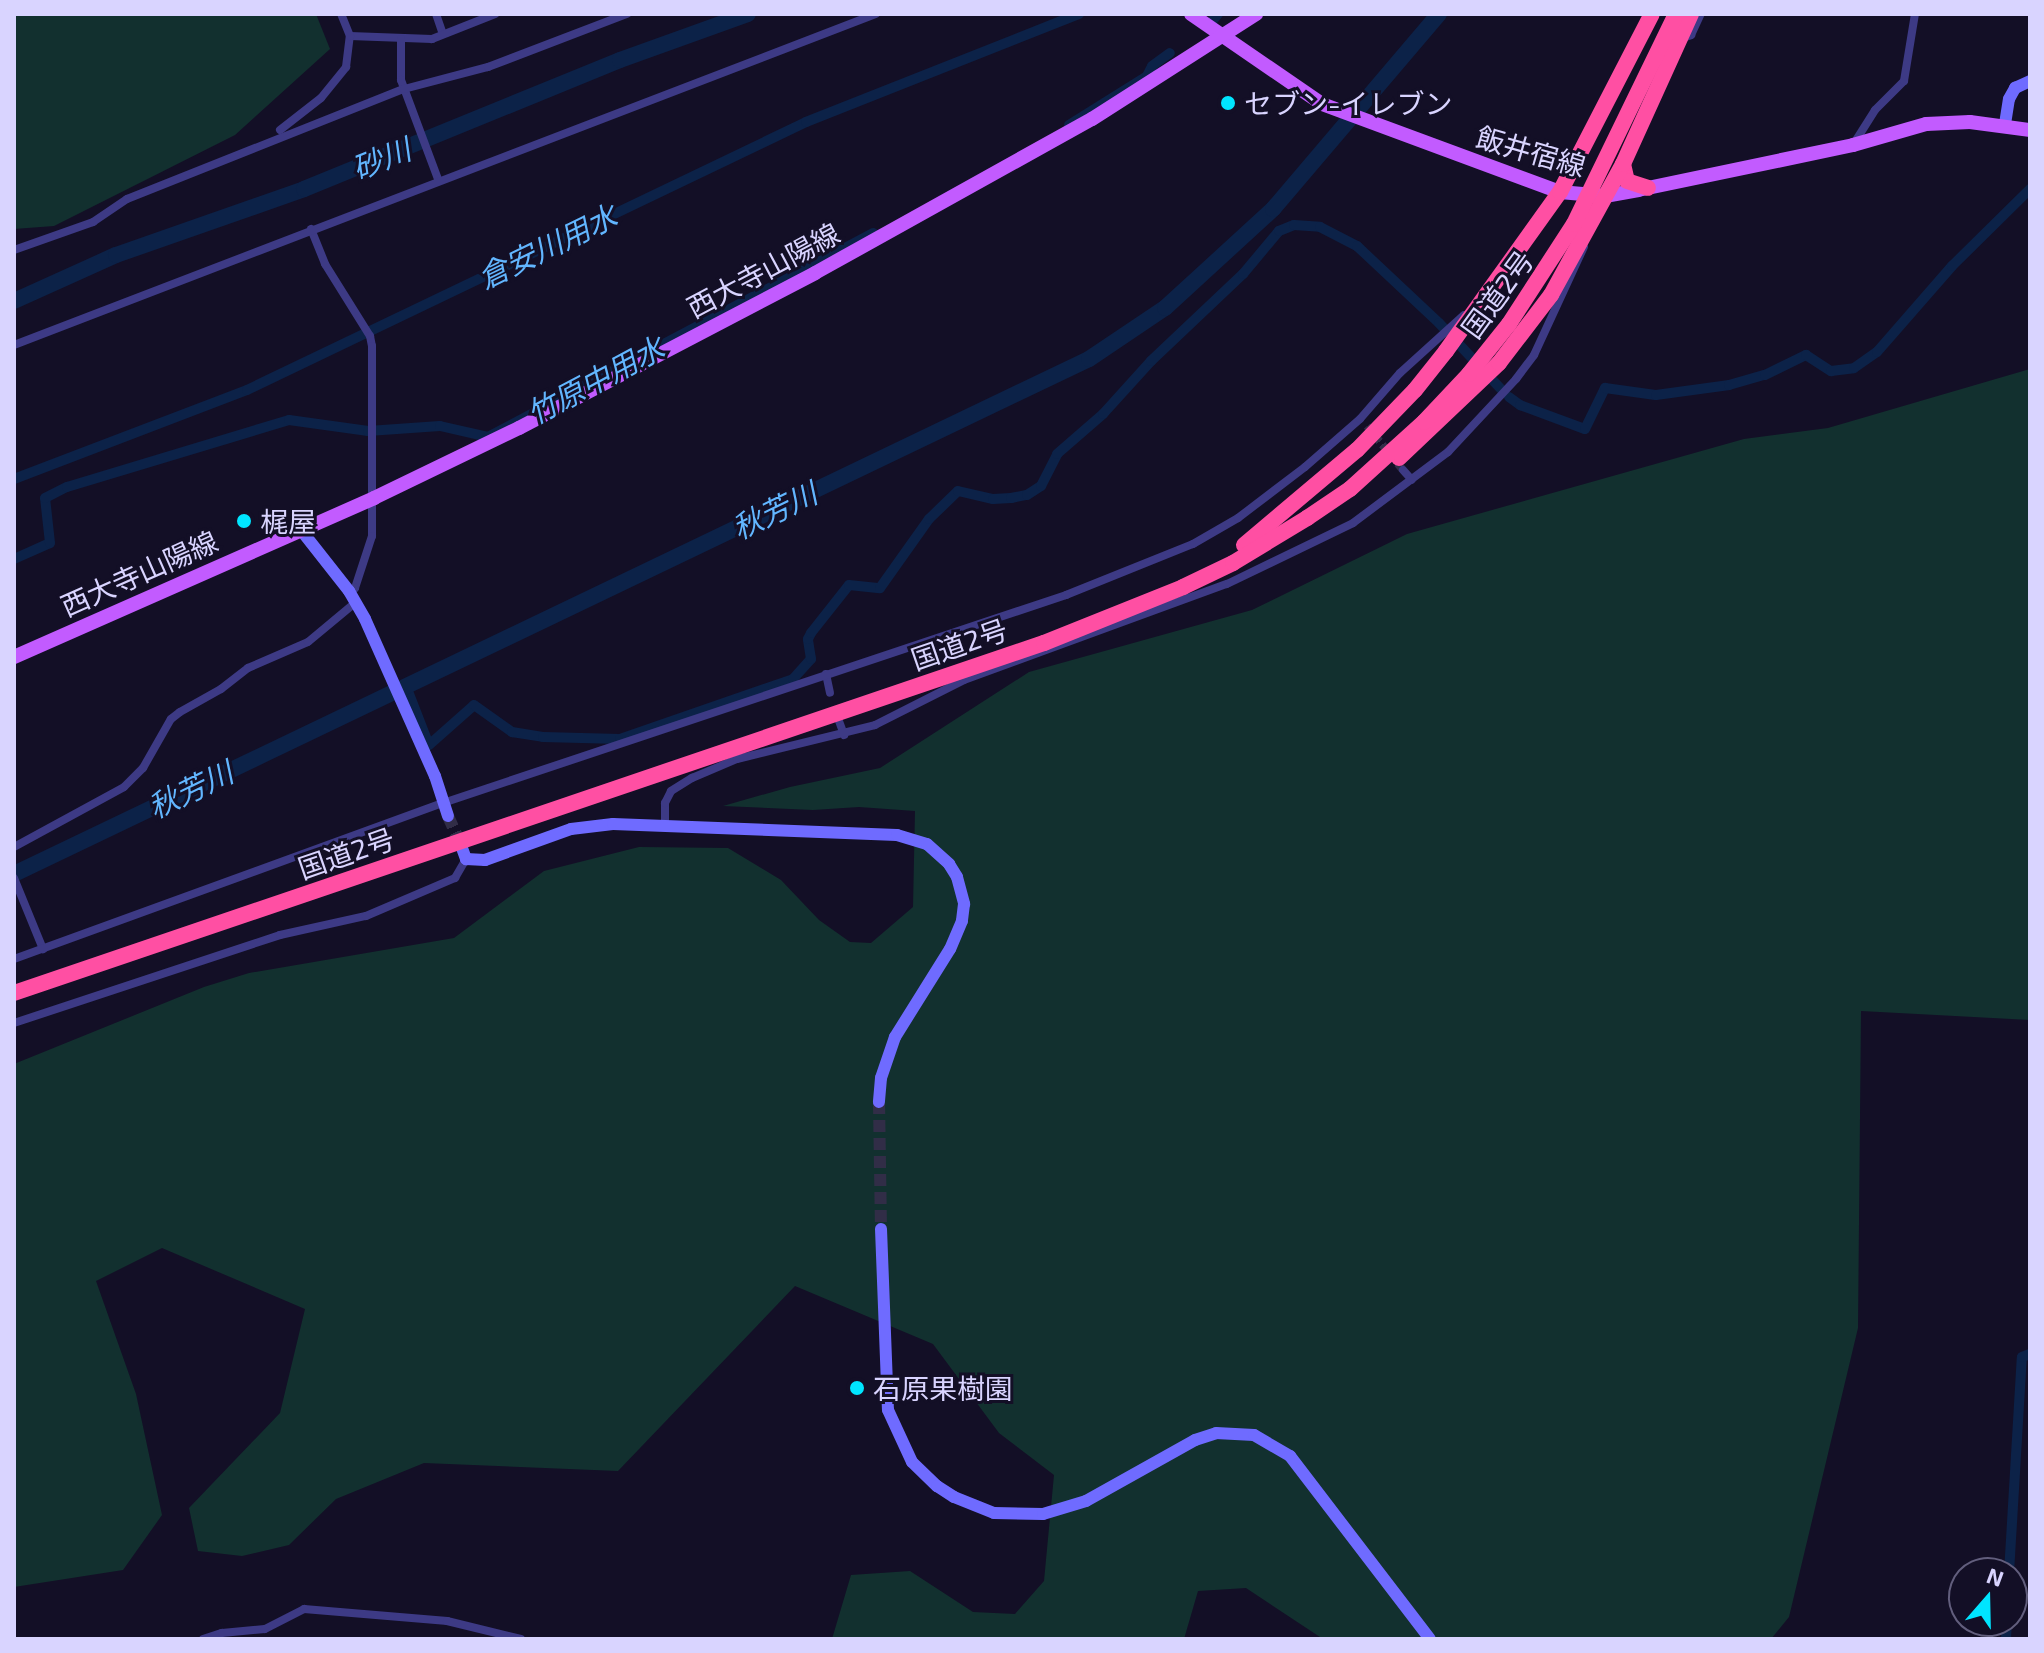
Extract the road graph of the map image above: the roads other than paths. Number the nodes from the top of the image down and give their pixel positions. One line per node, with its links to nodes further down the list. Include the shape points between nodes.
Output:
1 (341, 14): 15 (street)
2 (436, 14): 14 (street)
3 (495, 14): 14 (street)
4 (627, 14): 22 (street, via 488,67)
5 (876, 14): 28 (street)
6 (1191, 14): 16 (main road, 飯井宿線)
7 (1256, 14): 16 (main road, 西大寺山陽線)
8 (1643, 14): 19 (street)
9 (1652, 14): 19 (highway)
10 (1676, 14): 37 (highway, 国道2号, bridge, via 1574,224)
11 (1691, 14): 18 (highway)
12 (1701, 14): 18 (street, via 1691,35)
13 (1915, 14): 26 (street, via 1904,81 1875,110)
14 (443, 34): 17 (street)
15 (350, 36): 17 (street); 24 (street, via 346,67 334,85)
16 (1220, 36): 30 (main road, 飯井宿線, via 1341,113); 42 (main road, 西大寺山陽線, via 1092,119 815,273)
17 (401, 39): 22 (street)
18 (1679, 39): 21 (highway)
19 (1625, 71): 21 (street); 30 (highway)
20 (2030, 81): 23 (street, via 2015,88)
21 (1657, 87): 27 (highway)
22 (405, 91): 28 (street); 34 (street, via 127,199 93,222)
23 (2005, 124): 25 (main road, 飯井宿線); 26 (main road, 飯井宿線, via 1926,124)
24 (280, 130)
25 (2030, 130)
26 (1853, 145): 29 (main road, 飯井宿線)
27 (1623, 164): 29 (highway, via 1627,181); 31 (highway)
28 (438, 179): 33 (street)
29 (1648, 188): 31 (main road, 飯井宿線)
30 (1560, 192): 31 (main road, 飯井宿線); 36 (highway, via 1507,268)
31 (1605, 196): 32 (highway)
32 (1594, 212): 37 (highway, via 1551,295); 41 (street, via 1582,256 1534,355 1448,452)
33 (311, 229): 35 (street); 42 (street, via 325,264 370,336)
34 (14, 250)
35 (14, 345)
36 (1440, 348): 38 (street, via 1400,373); 44 (highway, via 1386,422 1322,482 1262,534)
37 (1493, 357): 44 (highway, 国道2号, via 1350,489 1272,541)
38 (1360, 419): 39 (street); 47 (street, via 1278,489 1193,544 1066,595)
39 (1367, 426)
40 (1403, 470): 41 (street)
41 (1412, 480): 50 (street, via 1333,535 1227,584 964,680 906,712)
42 (374, 498): 43 (main road, 西大寺山陽線); 45 (street, via 366,560)
43 (301, 530): 45 (street); 46 (main road, 西大寺山陽線)
44 (1183, 587): 59 (highway, 国道2号, via 1044,643)
45 (352, 596): 51 (street); 54 (street, via 308,642 248,668 171,719 143,768 124,787)
46 (14, 657)
47 (826, 674): 48 (street); 51 (street)
48 (830, 693)
49 (839, 721): 50 (street)
50 (844, 735): 53 (street, via 737,759 692,778 671,791)
51 (443, 803): 52 (street); 57 (street)
52 (448, 816)
53 (665, 825): 55 (street, via 592,825 485,860); 61 (street, via 897,835 927,844 949,864 962,891 962,921 895,1037)
54 (14, 847)
55 (464, 854): 60 (street, via 455,878 366,916 280,935)
56 (14, 878): 57 (street)
57 (43, 949): 58 (street)
58 (14, 959)
59 (14, 993)
60 (14, 1023)
61 (879, 1102)
62 (881, 1229): 65 (street, via 885,1394 902,1445 937,1486 994,1513 1043,1514 1086,1501 1195,1440 1216,1433 1254,1435 1290,1456)
63 (203, 1639): 64 (street, via 265,1629 304,1609 420,1617)
64 (521, 1639)
65 (1430, 1639)

